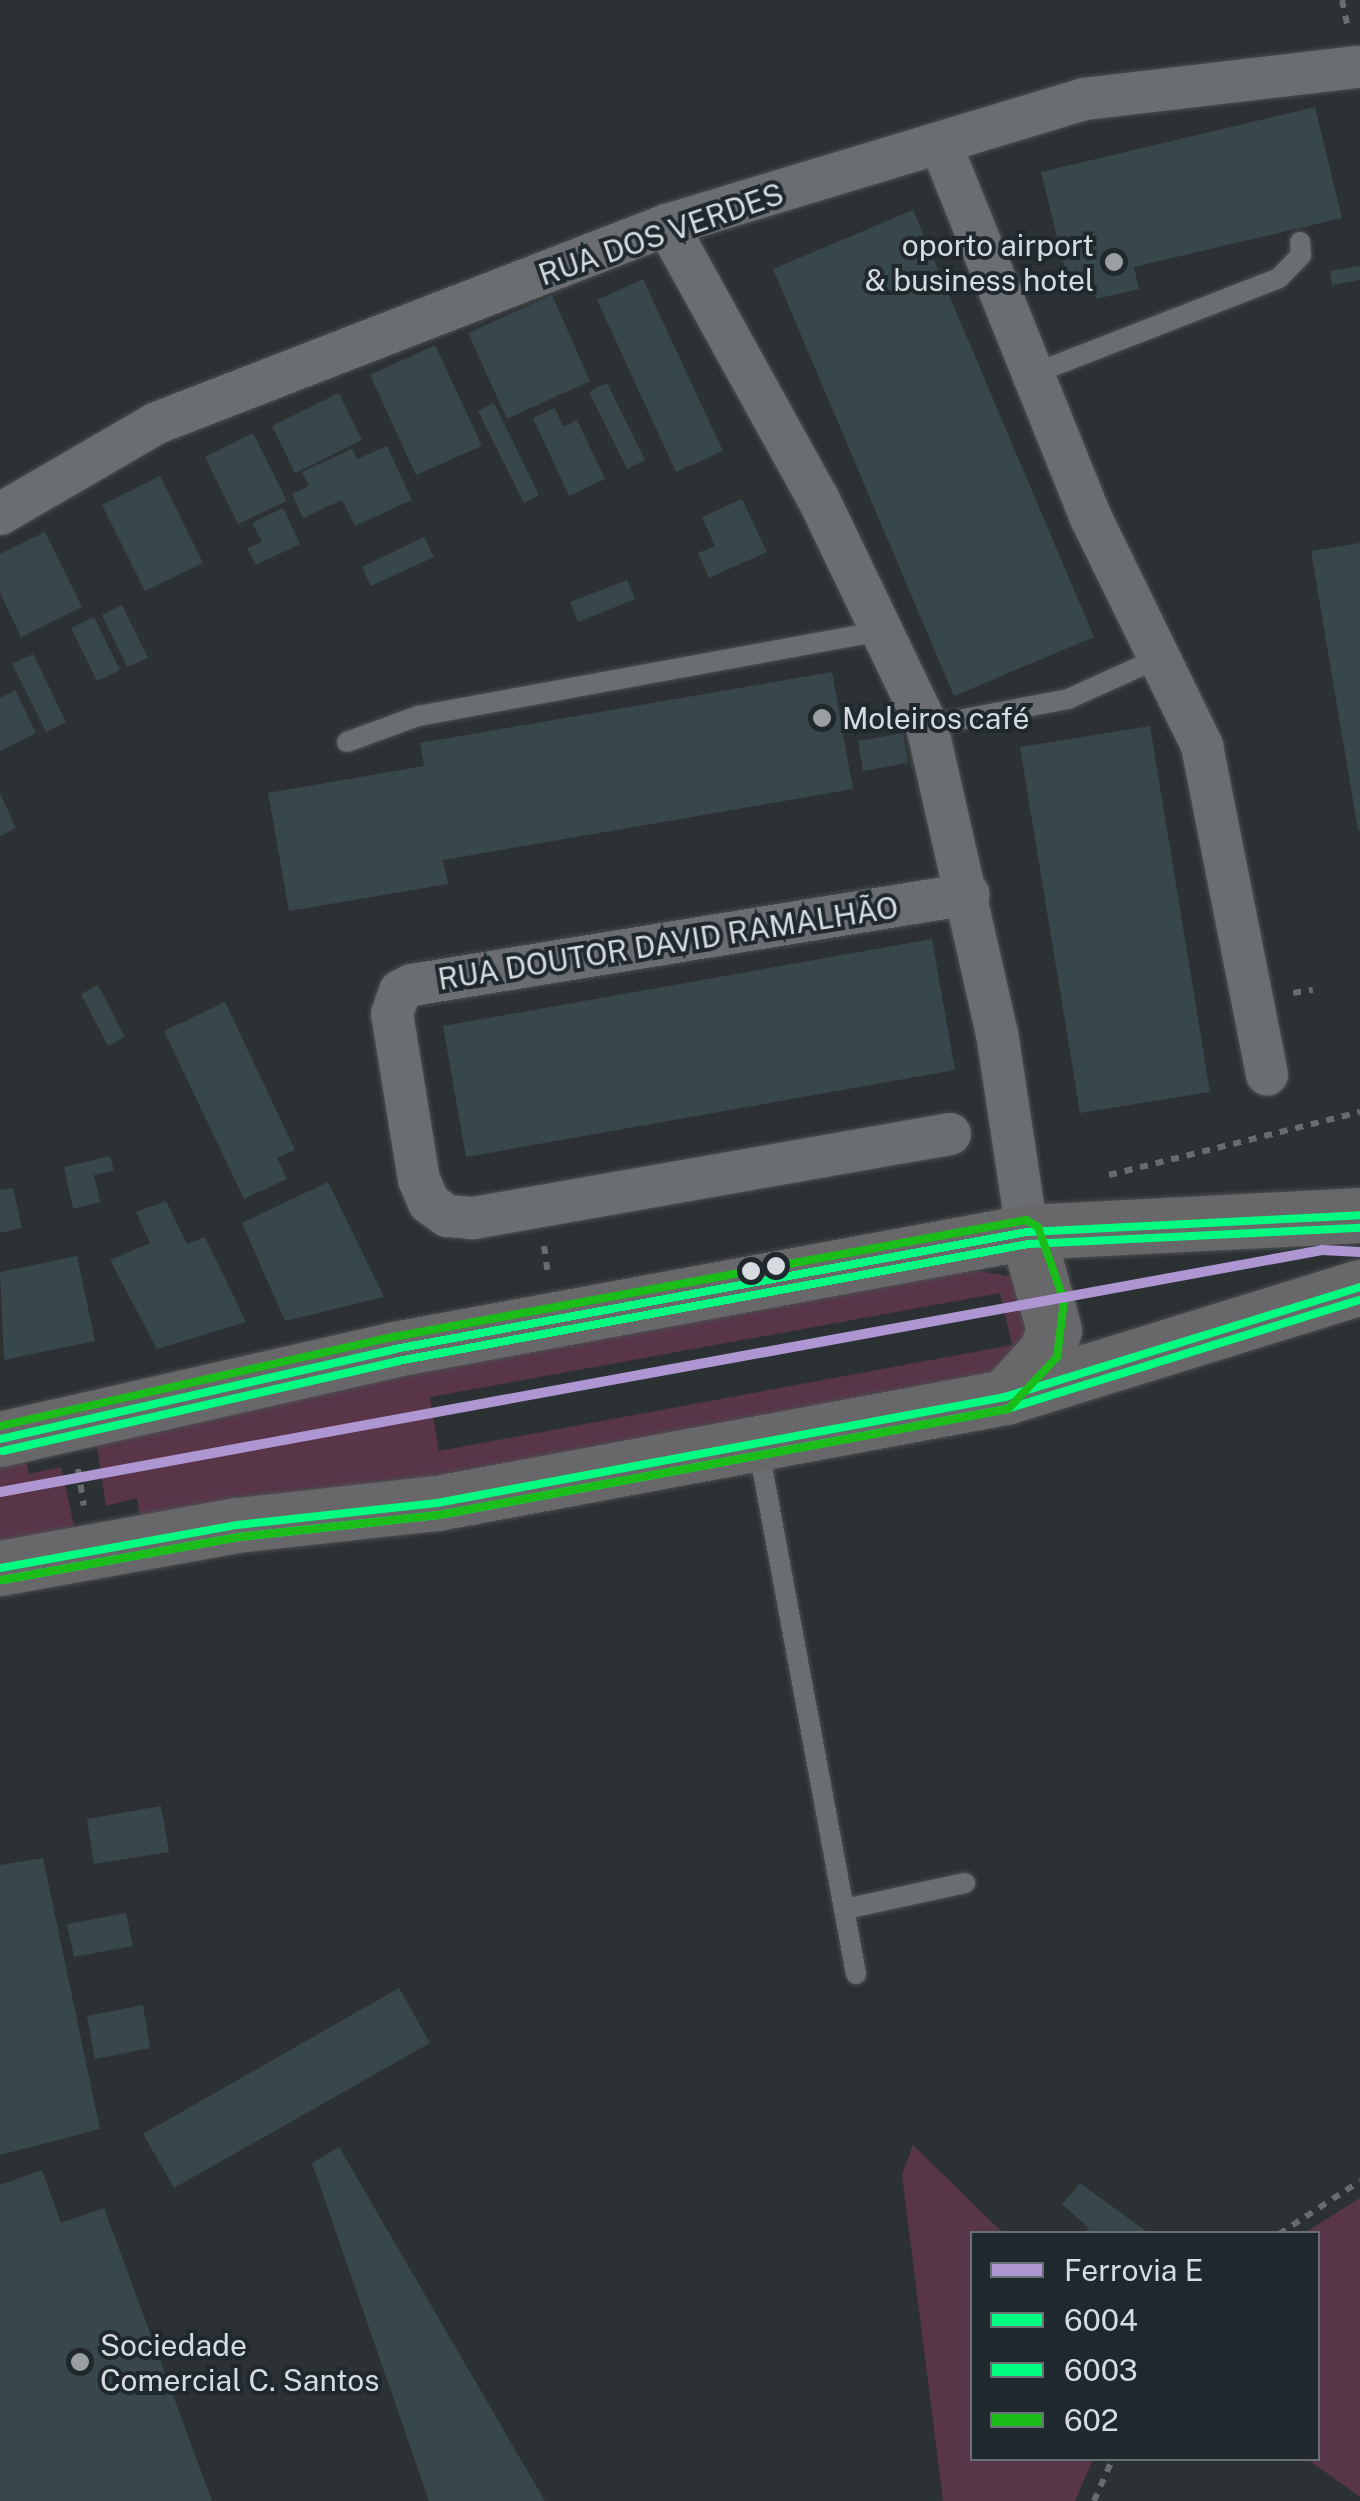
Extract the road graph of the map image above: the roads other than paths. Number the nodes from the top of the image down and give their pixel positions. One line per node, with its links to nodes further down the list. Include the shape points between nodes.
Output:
1 (1358, 67): 2 (street, RUA DOS VERDES, via 1085,99)
2 (941, 145): 3 (street, RUA DOS VERDES); 5 (street)
3 (667, 226): 6 (street, RUA DOS VERDES, via 157,423); 7 (street, via 818,498)
4 (1300, 242): 5 (lane, via 1301,255 1280,278)
5 (1033, 374): 8 (street)
6 (0, 514)
7 (882, 632): 9 (street); 10 (lane, via 418,716)
8 (1159, 658): 9 (lane, via 1068,698); 12 (street, via 1202,746)
9 (927, 726): 11 (street)
10 (347, 742)
11 (968, 894): 13 (street, RUA DOUTOR DAVID RAMALHÃO, via 412,985 400,991 392,1014 419,1180 429,1203 447,1216 472,1218); 15 (street)
12 (1267, 1074)
13 (950, 1134)
14 (1360, 1214): 15 (main road)
15 (1027, 1232): 17 (main road, via 1054,1330 1046,1352); 18 (main road, via 395,1350)
16 (1360, 1287): 17 (main road)
17 (1005, 1397): 19 (main road)
18 (20, 1436)
19 (758, 1442): 20 (main road, via 437,1503 126,1544); 22 (lane)
20 (0, 1568)
21 (965, 1883): 22 (lane)
22 (845, 1909): 23 (lane)
23 (856, 1974)

